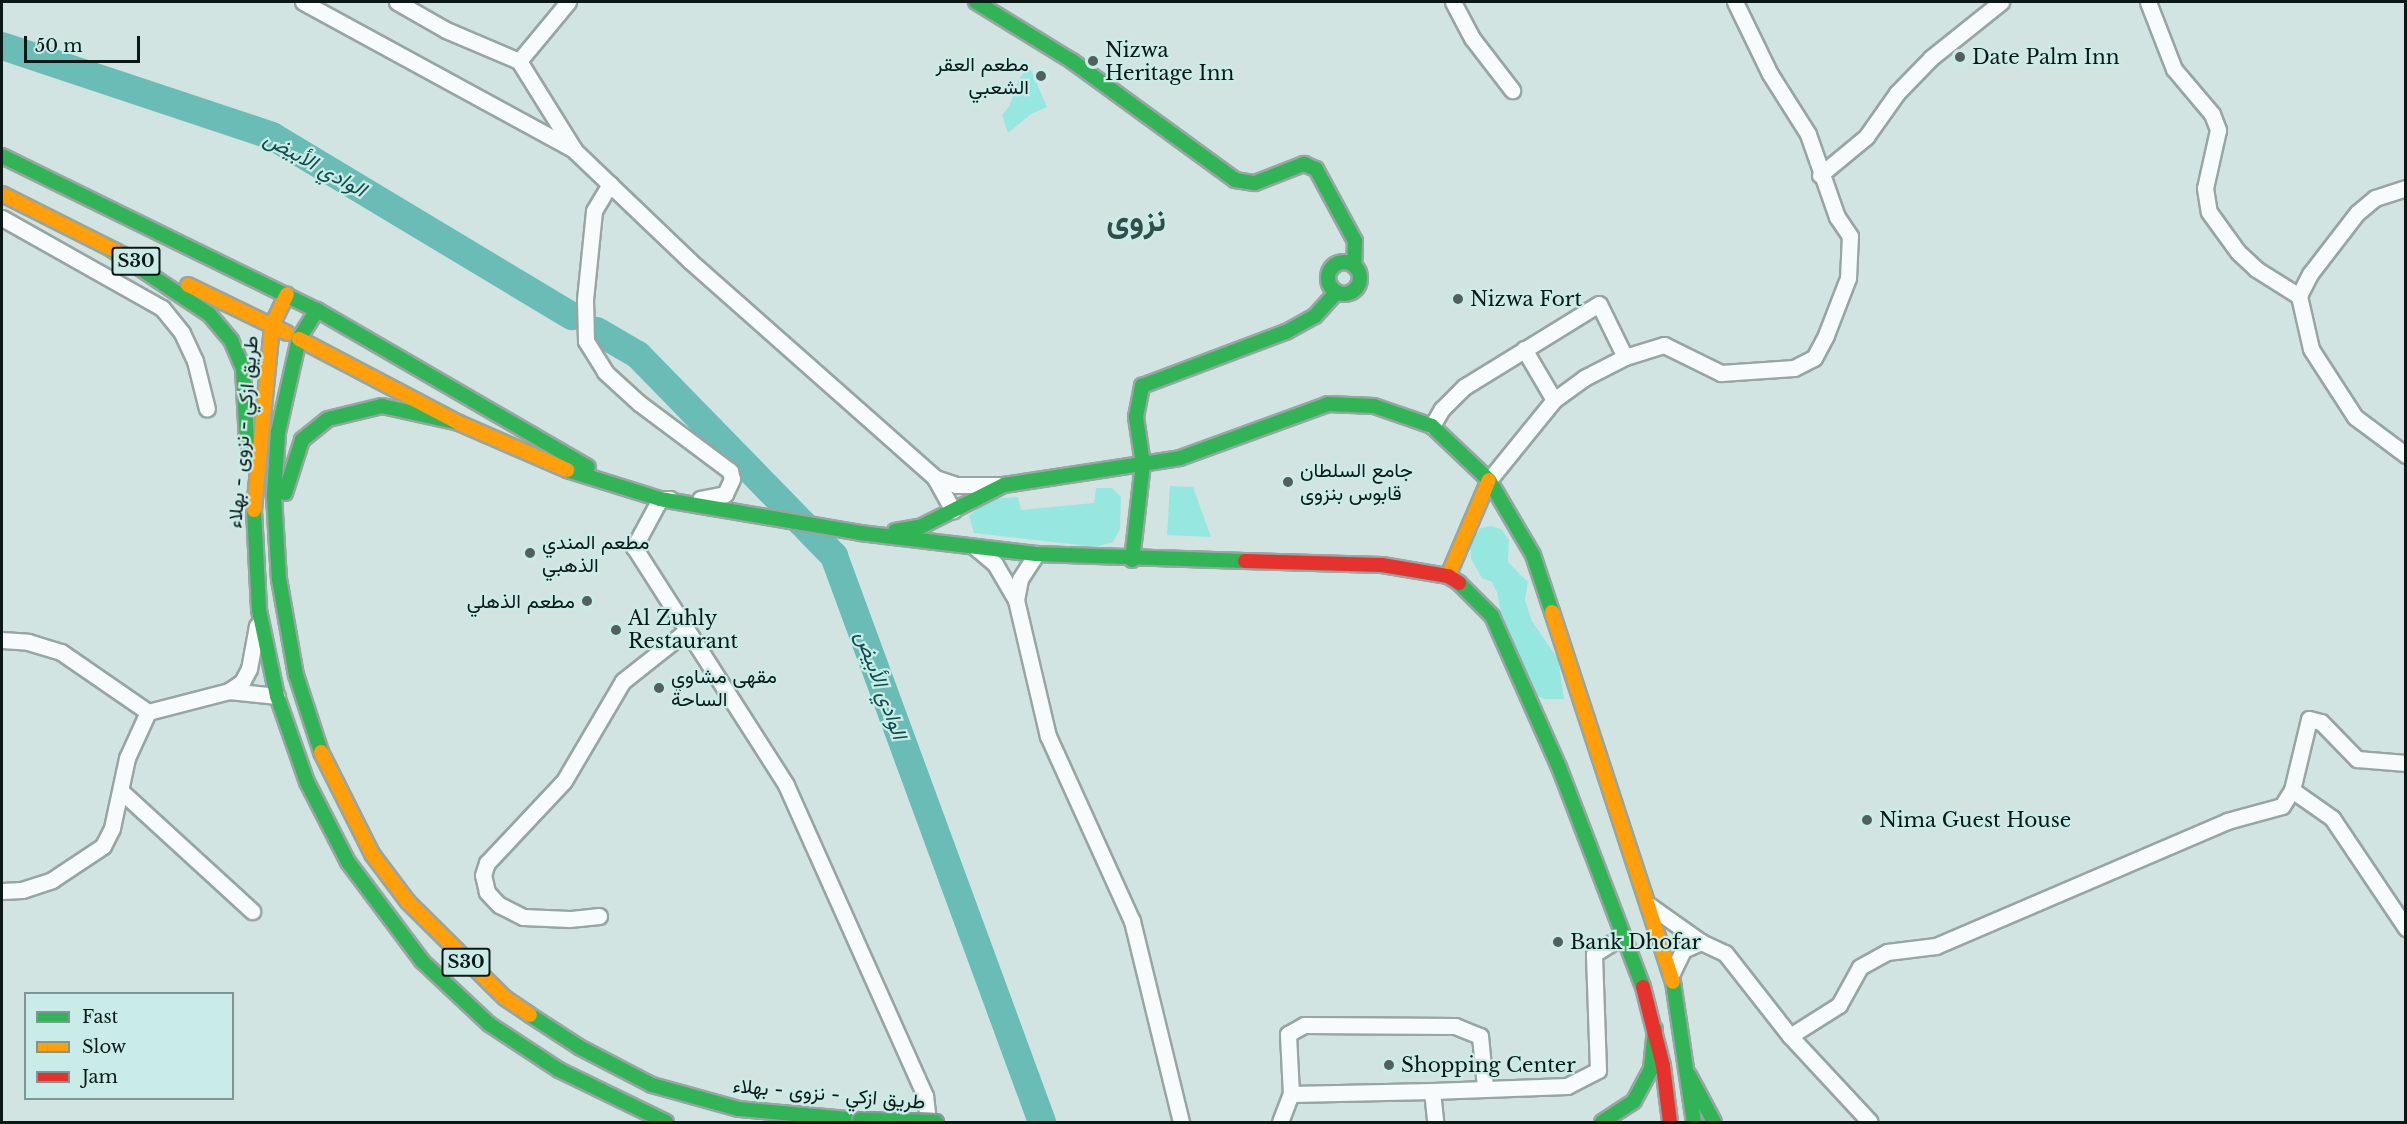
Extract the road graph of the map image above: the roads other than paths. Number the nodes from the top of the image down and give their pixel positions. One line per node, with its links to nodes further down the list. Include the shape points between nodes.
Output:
1 (303, 2): 12 (street)
2 (397, 2): 10 (street, via 446,30)
3 (568, 2): 10 (street)
4 (1002, 2): 9 (street)
5 (1453, 2): 11 (street, via 1472,38)
6 (1735, 2): 14 (street, via 1770,74 1808,134)
7 (2001, 2): 14 (street, via 1925,63 1866,137)
8 (2148, 2): 23 (street, via 2174,69 2212,114 2218,130 2205,188 2209,212 2238,252 2256,269)
9 (982, 6): 20 (street, via 1072,61 1235,180 1256,183 1304,164 1316,169 1355,241)
10 (519, 61): 12 (street)
11 (1512, 90)
12 (575, 151): 15 (street)
13 (2, 156): 22 (street, S30)
14 (1820, 175): 28 (street, via 1837,218 1850,236 1851,256 1846,285 1814,358 1794,368 1732,374 1711,369 1671,345 1647,348)
15 (610, 184): 35 (street, via 690,261); 39 (street, via 594,211 585,300 586,341 605,372 639,403 713,455 730,471 732,479 725,494 719,497)
16 (2406, 188): 23 (street, via 2375,198 2357,213 2310,274)
17 (2, 194): 19 (street, طريق ازكي - نزوى - بهلاء / S30)
18 (2, 218): 30 (street, via 162,308 182,333 195,361)
19 (111, 249): 25 (street, طريق ازكي - نزوى - بهلاء / S30); 41 (street, via 209,314 231,340 243,368)
20 (1354, 265): 21 (street, via 1360,273 1356,290 1347,295); 21 (street, via 1338,263 1330,270 1328,280)
21 (1336, 293): 34 (street, via 1316,316 1286,332 1142,386 1136,417)
22 (287, 294): 24 (street, S30); 25 (street, طريق ازكي - نزوى - بهلاء / S30)
23 (2299, 296): 33 (street, via 2311,349 2355,417)
24 (317, 310): 26 (street, طريق ازكي - نزوى - بهلاء / S30); 38 (street)
25 (272, 325): 26 (street, طريق ازكي - نزوى - بهلاء / S30); 41 (street, طريق ازكي - نزوى - بهلاء / S30)
26 (299, 339): 31 (street); 47 (street, طريق ازكي - نزوى - بهلاء / S30, via 278,432 274,496)
27 (1524, 349): 28 (street, via 1599,304); 29 (street); 32 (street, via 1464,387 1442,409)
28 (1625, 357): 29 (street, via 1584,378)
29 (1554, 400): 36 (street)
30 (207, 409)
31 (459, 423): 38 (street, via 548,463); 47 (street, via 382,406 328,419 302,440 290,467 282,507)
32 (1432, 426): 34 (street, via 1374,406 1342,402 1308,409 1180,458); 36 (street)
33 (2406, 454)
34 (1143, 464): 37 (street); 45 (street)
35 (935, 478): 37 (street, via 956,485); 40 (street)
36 (1489, 480): 46 (street); 59 (street, via 1536,564)
37 (1004, 485): 40 (street)
38 (625, 489): 39 (street)
39 (660, 499): 42 (street); 50 (street, via 634,548)
40 (952, 510): 42 (street, via 906,530); 43 (street, via 960,534)
41 (252, 526): 49 (street, طريق ازكي - نزوى - بهلاء / S30)
42 (860, 532): 43 (street)
43 (976, 548): 44 (street); 48 (street, via 995,564)
44 (1036, 554): 45 (street); 48 (street, via 1020,579)
45 (1132, 560): 46 (street, via 1382,565)
46 (1448, 576): 63 (street, via 1468,588 1491,616 1559,767)
47 (279, 579): 74 (street, طريق ازكي - نزوى - بهلاء / S30, bridge, via 296,675 326,768 372,854 445,942 505,998 579,1047 652,1084 739,1109 860,1120)
48 (1016, 600): 75 (street, via 1048,736 1132,921)
49 (259, 610): 52 (street, via 249,669 242,682); 53 (street, طريق ازكي - نزوى - بهلاء / S30)
50 (686, 631): 61 (street, via 623,681 564,781 548,802 495,850 485,869 487,892 499,905 523,917); 73 (street, via 786,785 925,1096)
51 (2, 640): 54 (street, via 28,642 61,652)
52 (229, 691): 53 (street); 54 (street)
53 (277, 696): 72 (street, طريق ازكي - نزوى - بهلاء / S30, via 324,820 354,872 422,961 489,1024 558,1070)
54 (148, 712): 57 (street, via 127,758)
55 (2406, 763): 56 (street, via 2357,759 2321,722 2308,720)
56 (2292, 790): 62 (street, via 2332,818); 67 (street, via 2282,806 2227,821 1977,930 1936,946 1887,952 1860,967 1839,1005)
57 (121, 791): 58 (street, via 112,828 103,846 88,859 52,880 21,890); 60 (street)
58 (2, 891)
59 (1649, 905): 64 (street); 65 (street)
60 (252, 911)
61 (599, 916)
62 (2406, 928)
63 (1623, 936): 66 (street); 69 (street, via 1594,954 1598,1070 1567,1086)
64 (1701, 942): 65 (street, via 1683,950); 67 (street, via 1725,953)
65 (1671, 975): 68 (street)
66 (1655, 1029): 78 (street, via 1651,1069 1644,1085 1626,1109); 79 (street)
67 (1790, 1036): 82 (street)
68 (1689, 1075): 80 (street); 81 (street)
69 (1485, 1087): 70 (street); 71 (street, via 1480,1036 1455,1026 1304,1025 1288,1034)
70 (1432, 1091): 71 (street); 77 (street)
71 (1291, 1094): 76 (street)
72 (666, 1122)
73 (928, 1122)
74 (936, 1122)
75 (1181, 1122)
76 (1280, 1122)
77 (1435, 1122)
78 (1602, 1122)
79 (1670, 1122)
80 (1694, 1122)
81 (1714, 1122)
82 (1870, 1122)

